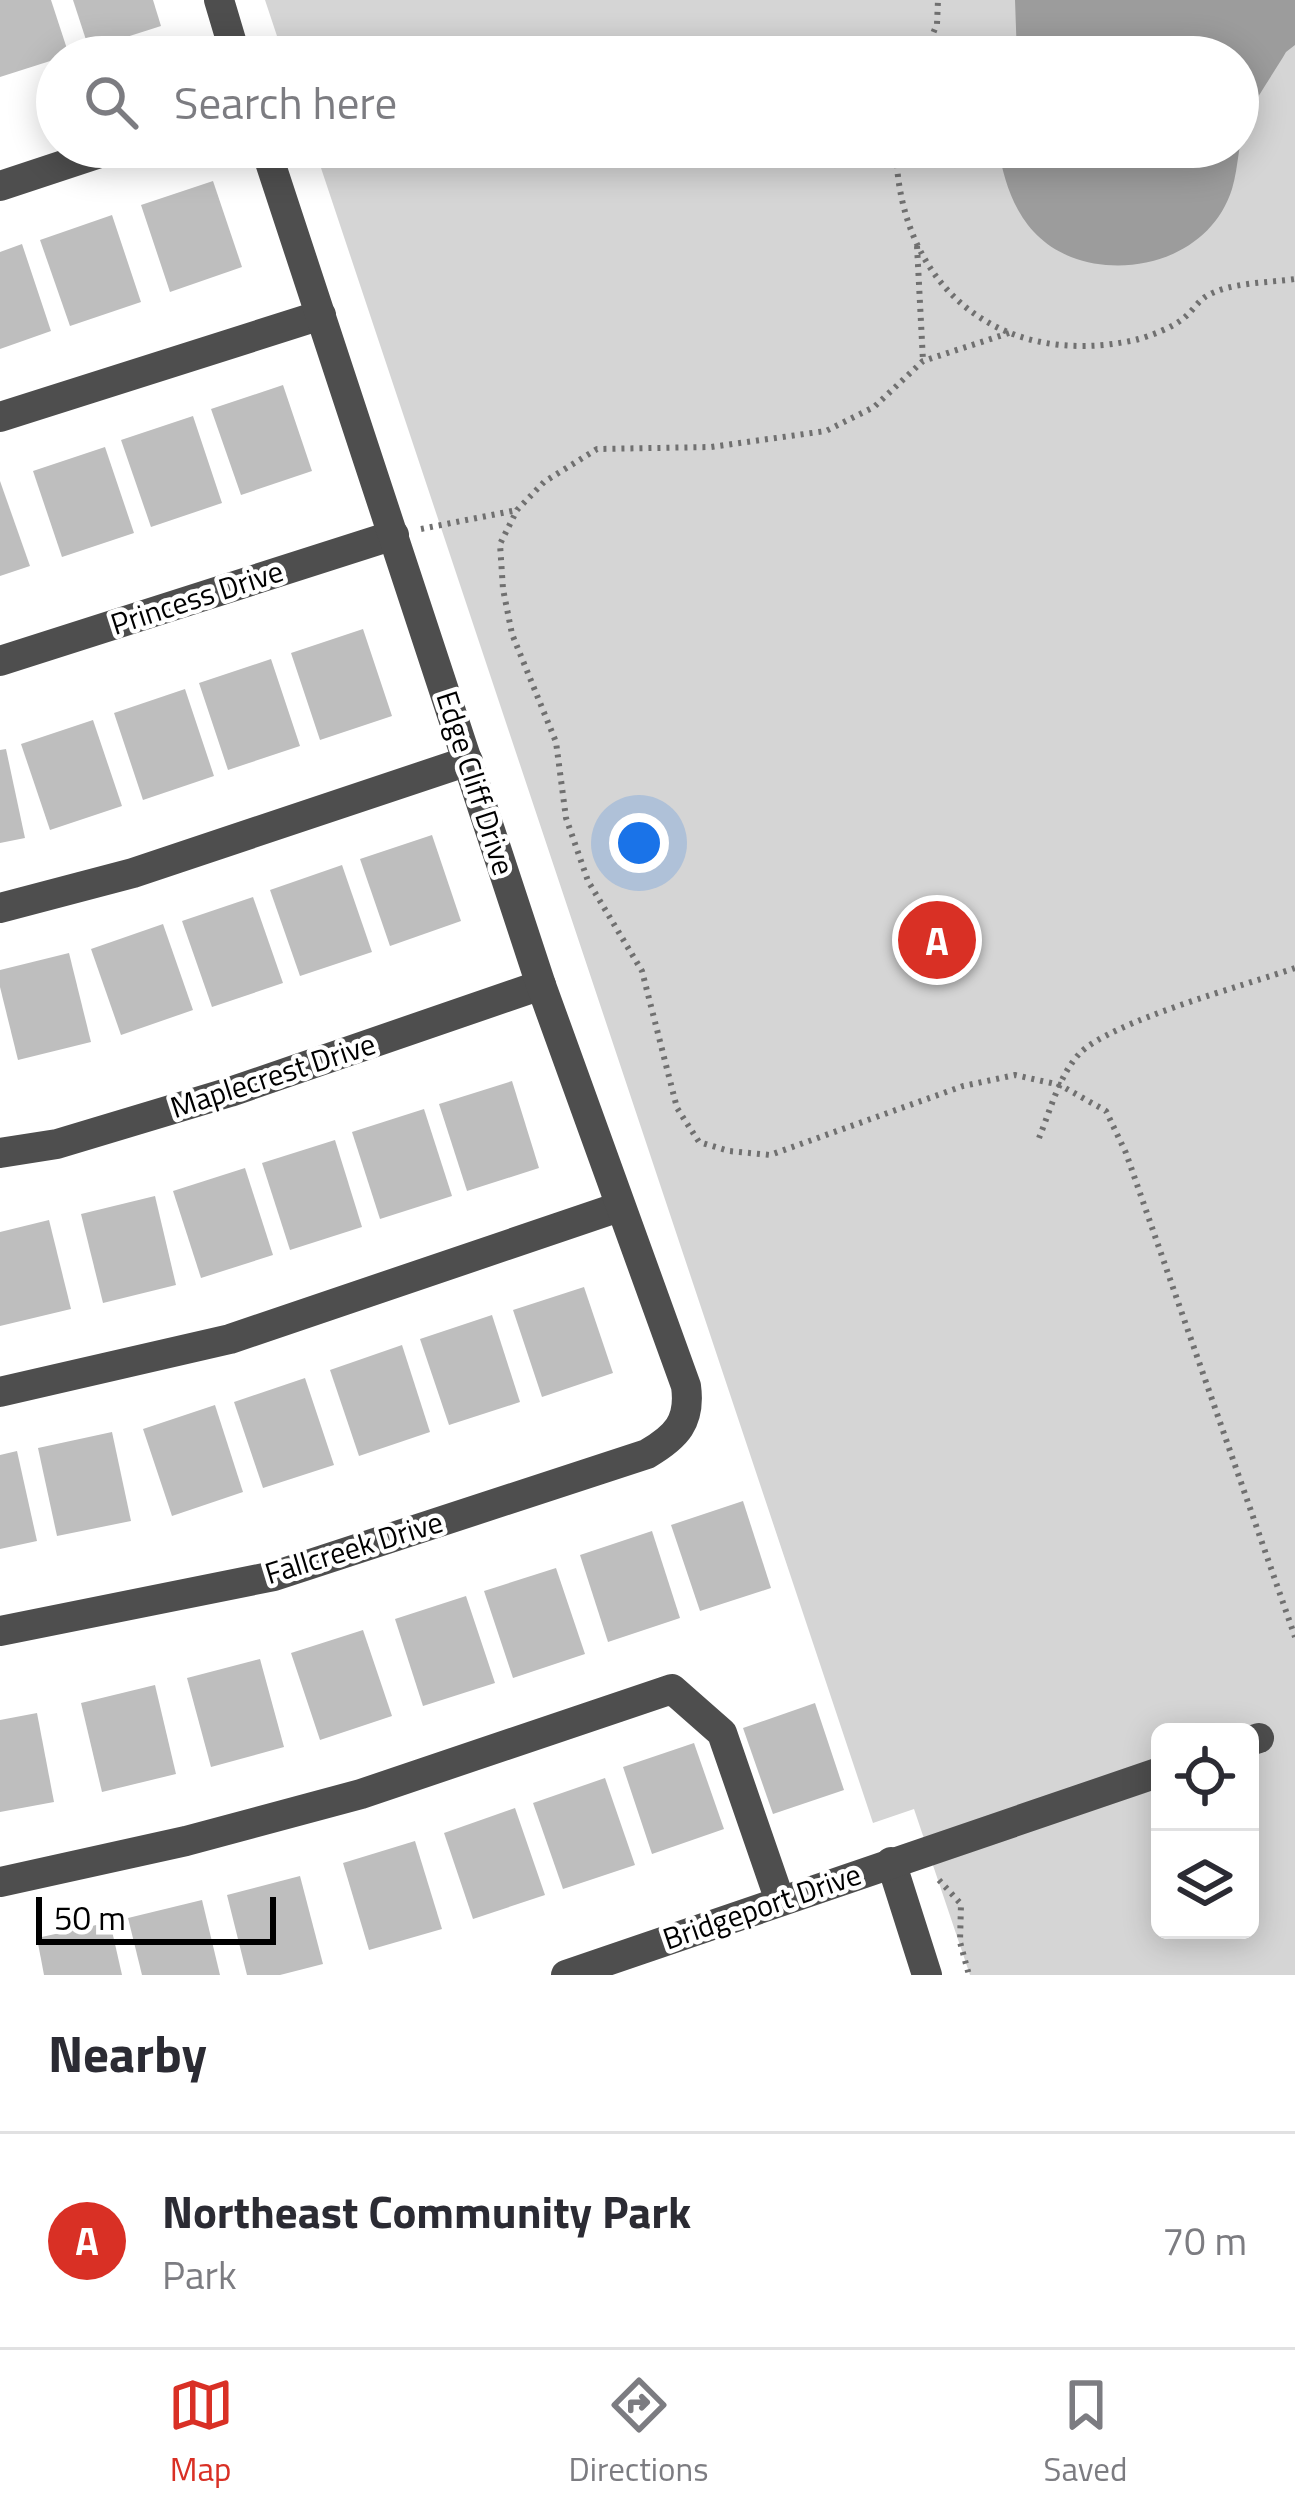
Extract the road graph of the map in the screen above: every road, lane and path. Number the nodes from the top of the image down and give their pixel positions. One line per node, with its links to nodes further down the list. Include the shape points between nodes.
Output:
1 (219, 0): 3 (street)
2 (938, 0): 4 (path)
3 (230, 36)
4 (932, 36)
5 (54, 168): 8 (street)
6 (272, 168): 11 (street, Edge Cliff Drive)
7 (897, 168): 9 (path)
8 (0, 186)
9 (917, 244): 12 (path, via 980,321); 13 (path)
10 (1295, 279): 12 (path, via 1206,296 1180,322 1136,339 1080,345)
11 (321, 315): 14 (street); 16 (street, Edge Cliff Drive)
12 (1009, 333): 13 (path)
13 (923, 362): 15 (path, via 874,406 826,431 711,448 597,449)
14 (0, 417)
15 (517, 510): 16 (path); 22 (path, via 500,544 512,634 556,742 566,818 588,880 642,971 676,1108 699,1142 770,1155 963,1087 1015,1076)
16 (394, 535): 17 (street, Princess Drive); 18 (street, Edge Cliff Drive)
17 (0, 661)
18 (468, 761): 19 (street); 21 (street, Edge Cliff Drive)
19 (0, 908)
20 (1295, 968): 22 (path, via 1106,1034 1078,1056)
21 (542, 985): 24 (street, Maplecrest Drive, via 230,1093); 25 (street, Edge Cliff Drive)
22 (1060, 1085): 23 (path); 29 (path, via 1106,1111 1126,1153)
23 (1039, 1138)
24 (0, 1154)
25 (619, 1207): 26 (street, via 230,1339); 27 (street, Edge Cliff Drive, via 686,1386)
26 (0, 1392)
27 (687, 1418): 28 (street, Fallcreek Drive, via 647,1454 274,1576)
28 (0, 1631)
29 (1294, 1640)
30 (1151, 1775): 31 (street, Bridgeport Drive)
31 (891, 1862): 33 (street, Bridgeport Drive); 35 (street); 36 (path, via 936,1877 961,1904)
32 (0, 1882): 33 (street, via 361,1794 672,1689 722,1732)
33 (780, 1901): 34 (street, Bridgeport Drive)
34 (566, 1975)
35 (927, 1975)
36 (969, 1975)

